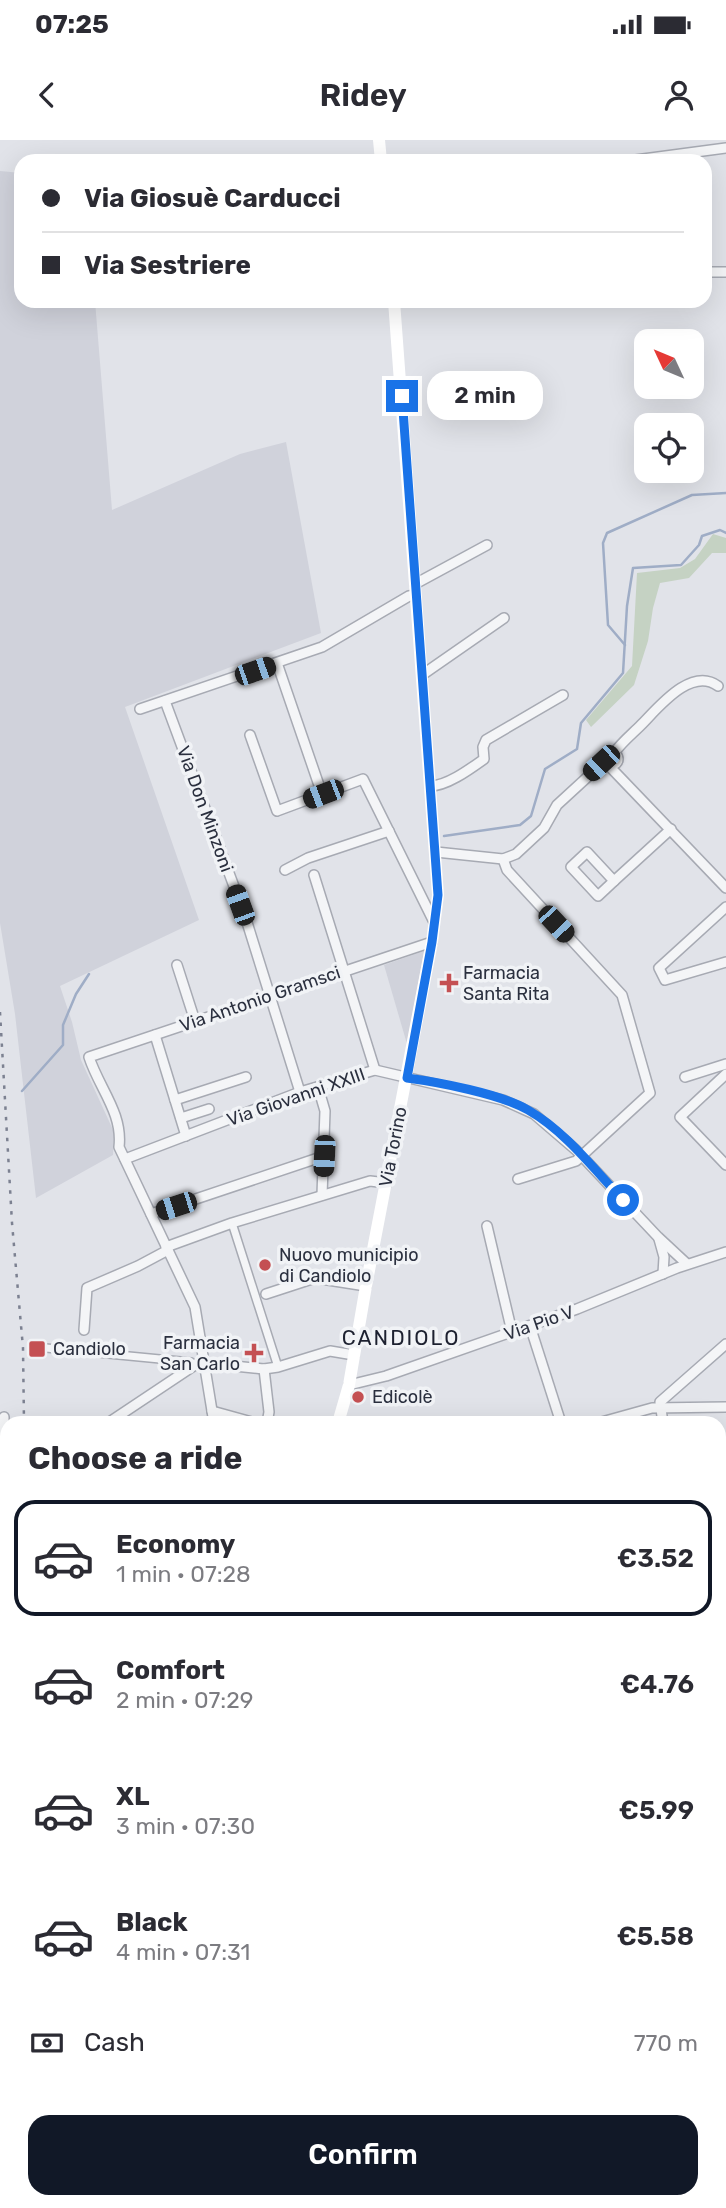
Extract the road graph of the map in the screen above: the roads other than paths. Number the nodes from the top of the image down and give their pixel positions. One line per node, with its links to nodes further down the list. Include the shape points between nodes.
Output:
1 (726, 148): 2 (street)
2 (681, 154)
3 (395, 308): 5 (main road, Via Torino)
4 (486, 545): 5 (street)
5 (415, 590): 7 (street, via 331,643); 8 (main road, Via Torino)
6 (504, 618): 8 (street)
7 (277, 663): 11 (street); 16 (street)
8 (422, 675): 15 (main road, Via Torino)
9 (718, 686): 14 (street, via 705,681 680,688)
10 (563, 695): 15 (street, via 486,740 484,760 443,784)
11 (165, 701): 12 (street); 31 (street, Via Don Minzoni)
12 (140, 709)
13 (250, 736): 16 (street, via 277,811)
14 (612, 760): 17 (street); 20 (street, via 557,805 540,832 516,855)
15 (430, 786): 19 (main road, Via Torino)
16 (323, 794): 18 (street, via 363,779)
17 (671, 829): 23 (street); 24 (street)
18 (389, 831): 21 (street, via 307,858); 26 (street)
19 (436, 852): 20 (street); 26 (main road, Via Torino)
20 (503, 859): 47 (street, via 507,870 622,995 650,1093)
21 (285, 870)
22 (314, 876): 30 (street)
23 (614, 881): 23 (street, via 587,852 571,867 598,896)
24 (726, 888)
25 (726, 907): 28 (street, via 659,968 665,980)
26 (435, 923): 27 (main road, Via Torino)
27 (432, 942): 30 (street, Via Antonio Gramsci); 39 (main road, Via Torino)
28 (726, 962)
29 (177, 965): 32 (street)
30 (344, 970): 31 (street, Via Antonio Gramsci); 35 (street)
31 (270, 996): 32 (street, Via Antonio Gramsci); 41 (street, Via Don Minzoni)
32 (195, 1021): 33 (street, Via Antonio Gramsci)
33 (155, 1035): 42 (street); 48 (street, Via Antonio Gramsci, via 89,1057 120,1126)
34 (726, 1064): 38 (street)
35 (375, 1070): 39 (street, Via Giovanni XXIII); 40 (street, Via Giovanni XXIII)
36 (726, 1074): 49 (street, via 680,1117)
37 (246, 1077): 42 (street, Via Giovanni XXIII)
38 (685, 1077)
39 (407, 1078): 47 (street, Via Giovanni XXIII, via 516,1104 544,1121); 51 (main road, Via Torino)
40 (318, 1087): 41 (street, Via Giovanni XXIII); 46 (street, via 325,1111)
41 (300, 1093): 45 (street, Via Giovanni XXIII)
42 (175, 1100): 44 (street)
43 (209, 1109): 44 (street, Via Giovanni XXIII)
44 (181, 1118): 45 (street)
45 (186, 1136): 48 (street, Via Giovanni XXIII)
46 (324, 1156): 52 (street); 53 (street)
47 (582, 1157): 50 (street); 56 (street, Via Giovanni XXIII)
48 (125, 1159): 53 (street)
49 (726, 1166)
50 (518, 1179)
51 (387, 1183): 52 (street, via 370,1181); 61 (main road, Via Torino)
52 (322, 1195): 54 (street)
53 (151, 1214): 57 (street)
54 (232, 1223): 57 (street); 62 (street)
55 (487, 1226): 65 (street)
56 (658, 1237): 59 (street, Via Giovanni XXIII); 60 (street)
57 (167, 1249): 64 (street, via 87,1288); 69 (street, via 195,1307)
58 (726, 1252): 59 (street, Via Pio V)
59 (687, 1265): 60 (street, Via Pio V)
60 (663, 1274): 63 (street, Via Pio V)
61 (366, 1286): 62 (street, via 315,1278); 68 (main road, Via Torino)
62 (261, 1295): 70 (street)
63 (530, 1326): 65 (street, Via Pio V); 81 (street)
64 (84, 1330)
65 (512, 1332): 72 (street, Via Pio V)
66 (726, 1344): 73 (street, via 660,1402)
67 (46, 1348): 69 (street)
68 (354, 1355): 70 (street, via 330,1351); 72 (main road, Via Torino)
69 (200, 1364): 71 (street); 75 (street); 76 (street)
70 (278, 1367): 71 (street)
71 (264, 1369): 79 (street)
72 (349, 1385): 80 (main road, Via Torino)
73 (661, 1407): 74 (street); 82 (street); 83 (street)
74 (726, 1407)
75 (212, 1411): 77 (street); 78 (street)
76 (119, 1416)
77 (213, 1416)
78 (230, 1416)
79 (268, 1416)
80 (340, 1416)
81 (559, 1416)
82 (626, 1416)
83 (662, 1416)

